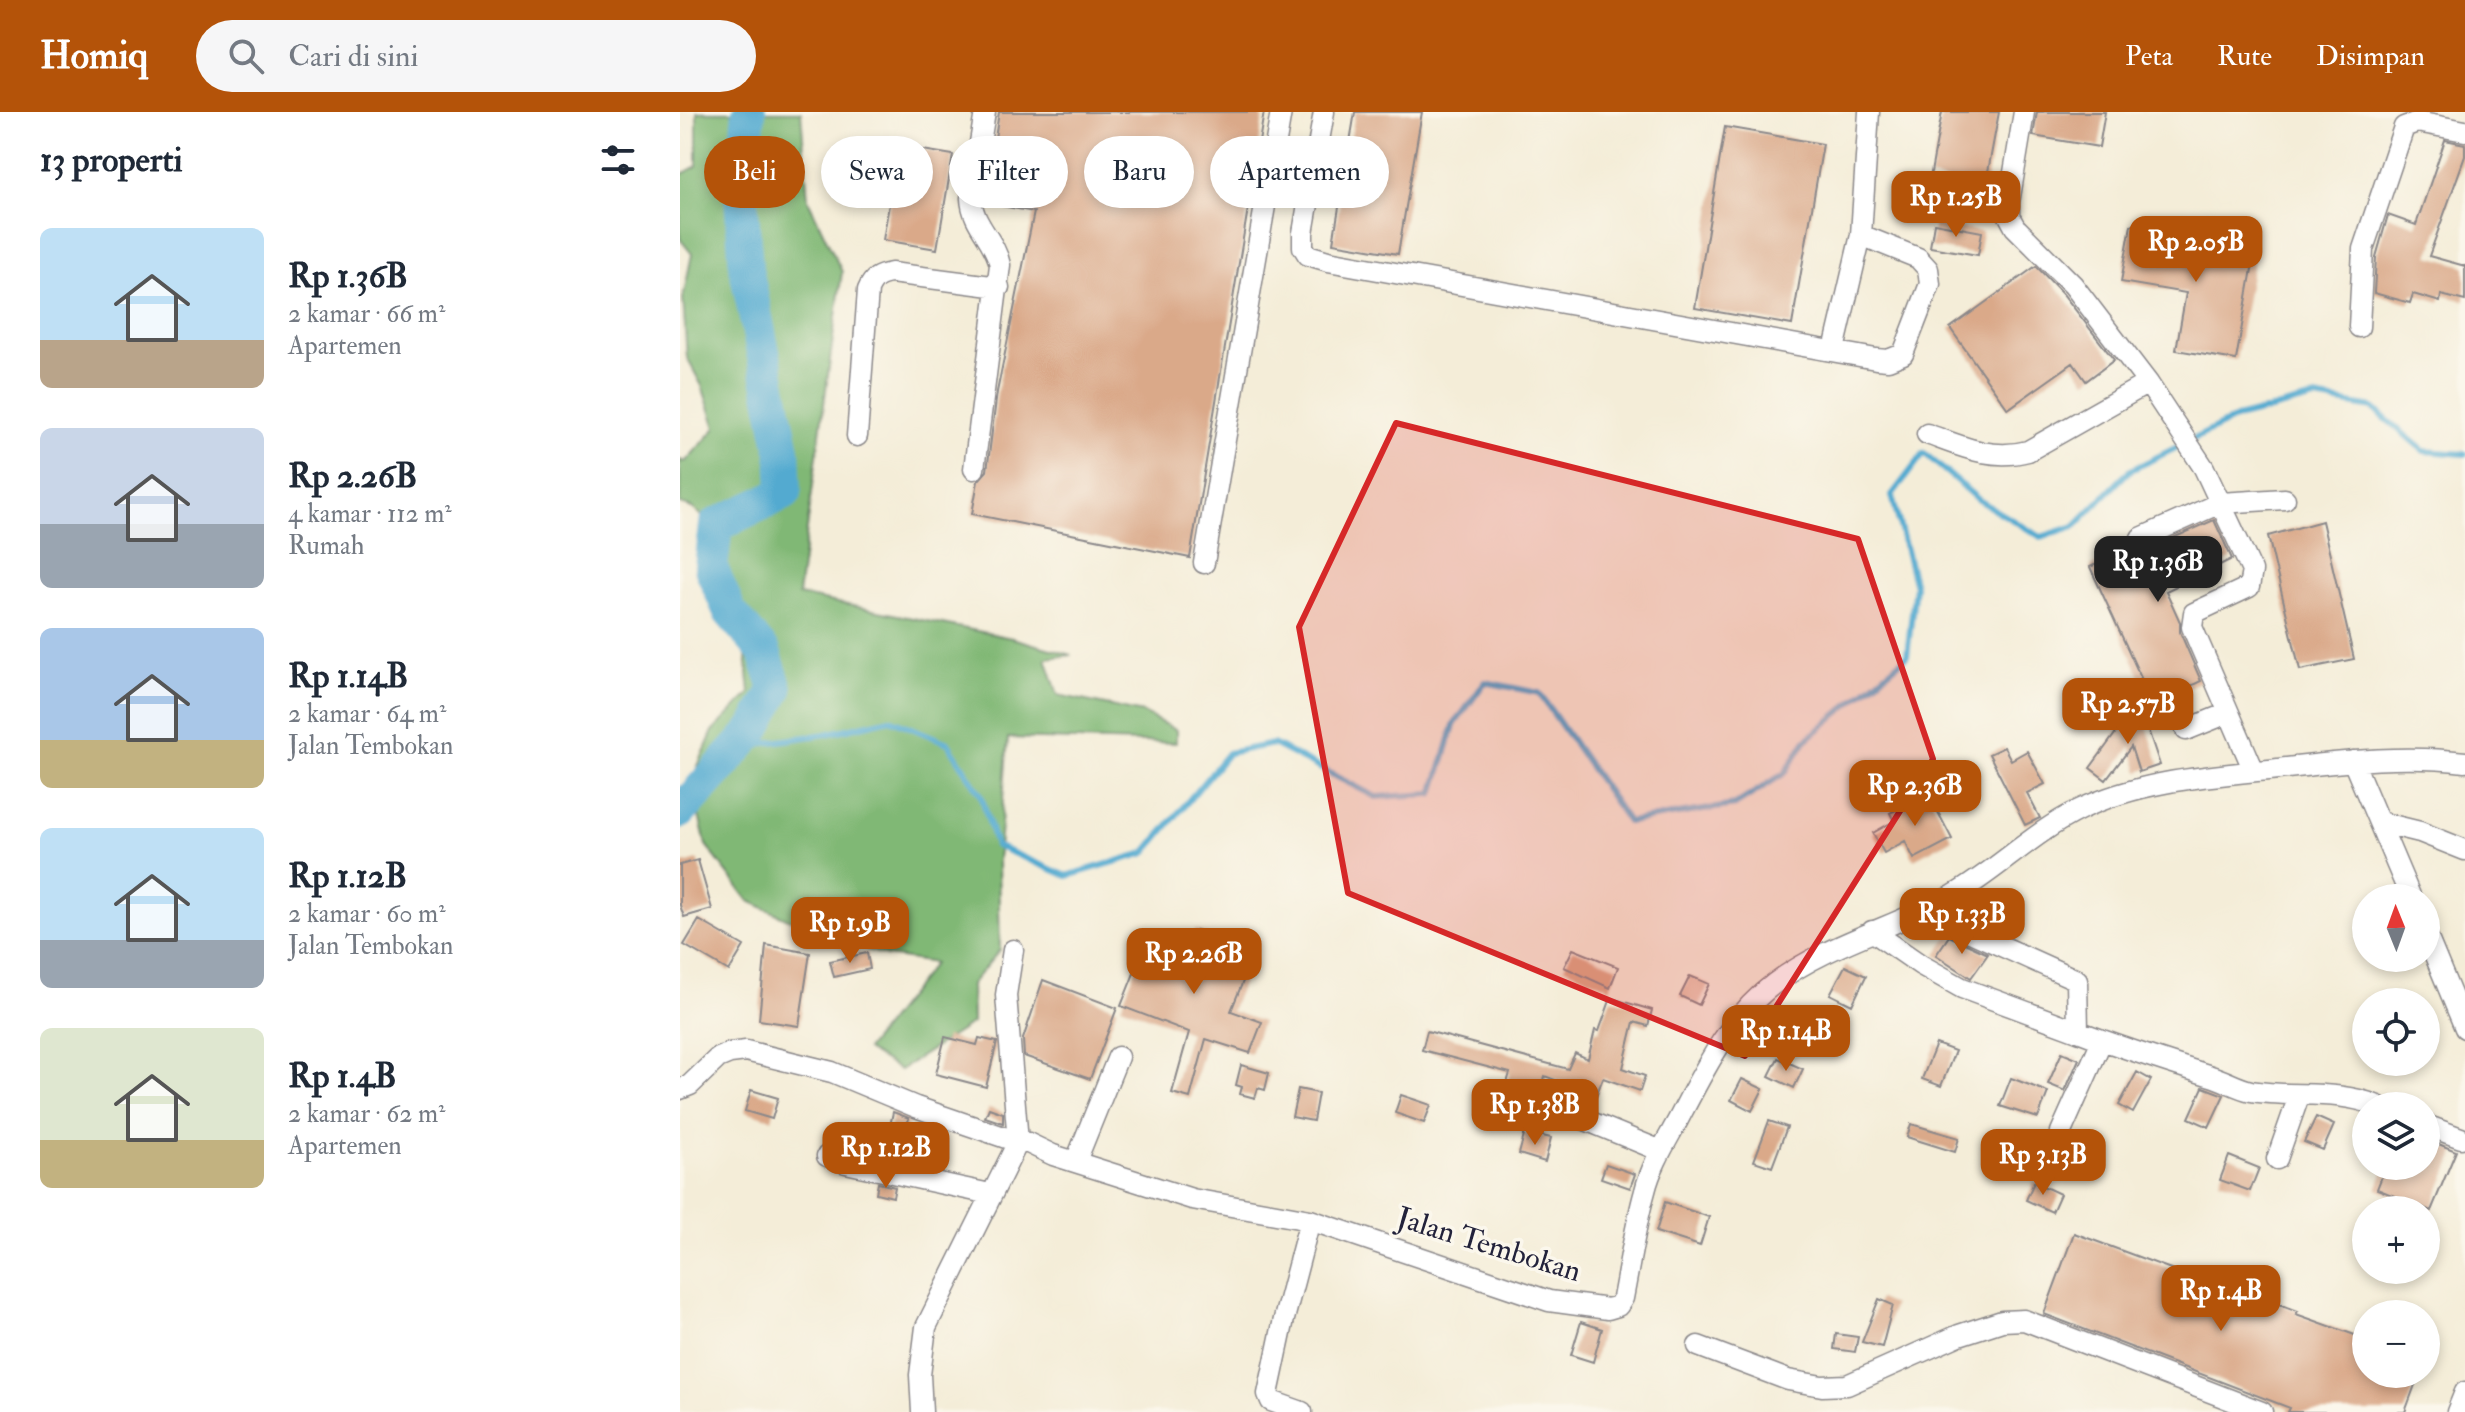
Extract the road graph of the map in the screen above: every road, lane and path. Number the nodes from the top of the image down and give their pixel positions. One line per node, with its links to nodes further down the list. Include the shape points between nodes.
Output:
1 (985, 112): 8 (street, via 971,211 998,252)
2 (1281, 112): 18 (street)
3 (1324, 112): 10 (street, via 1303,233 1308,255)
4 (1869, 112): 7 (street)
5 (2024, 112): 11 (street, via 2009,216 2073,285)
6 (2465, 131): 9 (street, via 2417,122 2404,127 2363,249)
7 (1861, 235): 10 (street); 10 (street, via 1918,258 1928,269 1930,284 1898,358)
8 (999, 287): 13 (street, via 891,273 872,281); 14 (street)
9 (2359, 327)
10 (1834, 350)
11 (2148, 383): 12 (street, via 2013,455 1976,452); 16 (street, via 2204,468)
12 (1927, 434)
13 (857, 436)
14 (974, 469)
15 (2285, 499): 16 (street)
16 (2220, 503): 17 (street); 19 (street, via 2252,579 2249,587 2194,613 2192,627)
17 (2141, 538)
18 (1204, 563)
19 (2228, 713): 20 (street); 23 (street)
20 (2186, 730)
21 (2353, 761): 22 (street, Jalan Tembokan, via 2404,757); 23 (street, Jalan Tembokan); 24 (street)
22 (2465, 762)
23 (2254, 771): 27 (street, Jalan Tembokan, via 2143,786 2106,797 2074,812)
24 (2379, 822): 25 (street); 26 (street)
25 (2465, 850)
26 (2405, 884)
27 (1940, 912): 28 (street, Jalan Tembokan); 32 (street, via 2077,980)
28 (1872, 931): 32 (street, via 1962,988); 43 (street, Jalan Tembokan, via 1774,984 1739,1019 1713,1055)
29 (1013, 950): 42 (street, via 1006,995)
30 (2440, 968): 31 (street)
31 (2465, 1028)
32 (2078, 1031): 33 (street)
33 (2102, 1040): 36 (street, via 2240,1089); 40 (street)
34 (1118, 1057): 46 (street)
35 (680, 1089): 42 (street, Jalan Tembokan, via 718,1058 746,1051 832,1072)
36 (2299, 1096): 37 (street); 45 (street)
37 (2352, 1097)
38 (1576, 1116): 43 (street)
39 (2440, 1130): 41 (street)
40 (2061, 1132)
41 (2461, 1138)
42 (1018, 1142): 46 (street, Jalan Tembokan); 47 (street)
43 (1661, 1151): 48 (street, Jalan Tembokan, via 1645,1188 1623,1298 1608,1309 1549,1301)
44 (827, 1156): 47 (street)
45 (2277, 1159)
46 (1076, 1161): 48 (street, Jalan Tembokan, via 1192,1199)
47 (990, 1194): 51 (street, via 926,1327)
48 (1310, 1220): 52 (street, via 1268,1394 1271,1401)
49 (1698, 1346): 53 (street, via 1788,1380 1847,1385 1959,1335 2024,1320)
50 (2465, 1392): 54 (street)
51 (922, 1412)
52 (1302, 1412)
53 (2262, 1412)
54 (2457, 1412)

